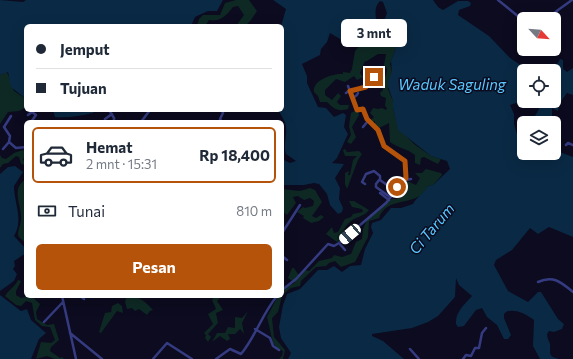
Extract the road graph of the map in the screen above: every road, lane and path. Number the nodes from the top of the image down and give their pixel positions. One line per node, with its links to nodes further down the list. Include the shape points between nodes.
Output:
1 (498, 0): 4 (street)
2 (572, 0): 3 (street)
3 (556, 12)
4 (517, 15)
5 (366, 78): 7 (street)
6 (379, 80): 7 (street, via 374,77)
7 (368, 83): 9 (street, via 366,87)
8 (348, 86): 9 (street)
9 (350, 90): 10 (street); 12 (street)
10 (346, 93)
11 (358, 93): 12 (street)
12 (353, 98): 21 (street, via 357,110 363,109)
13 (32, 112): 16 (street)
14 (32, 112): 19 (street, via 36,115)
15 (112, 114): 18 (street); 20 (street)
16 (28, 115)
17 (12, 116): 23 (street, via 4,128 10,136)
18 (105, 119)
19 (32, 120)
20 (114, 120)
21 (368, 121): 22 (street); 30 (street, via 378,130 384,146 405,160)
22 (363, 127)
23 (9, 142): 26 (street, via 16,148); 27 (street)
24 (566, 145): 25 (street, via 568,143)
25 (573, 146)
26 (24, 147)
27 (3, 149)
28 (412, 179): 30 (street)
29 (379, 180): 31 (street, via 379,175 371,172 366,174 362,182); 33 (street); 36 (street, via 376,187)
30 (405, 180): 32 (street)
31 (365, 184)
32 (397, 187): 33 (street); 35 (street)
33 (394, 190): 36 (street)
34 (380, 193): 36 (street)
35 (403, 193)
36 (389, 198): 39 (street)
37 (300, 205): 38 (street)
38 (284, 230)
39 (339, 243): 40 (street); 44 (street, via 334,246 328,244 296,279)
40 (345, 250)
41 (284, 258): 42 (street)
42 (287, 260)
43 (538, 282): 45 (street, via 548,278 557,280)
44 (284, 286)
45 (573, 292)
46 (62, 298): 48 (street)
47 (275, 298): 51 (street)
48 (63, 302): 49 (street); 52 (street)
49 (44, 322)
50 (486, 328): 61 (street, via 482,333 479,348 475,348 471,356 467,355)
51 (255, 329): 54 (street, via 270,338 273,346); 59 (street, via 248,346 241,354 230,349)
52 (69, 332): 55 (street); 56 (street)
53 (410, 349): 60 (street)
54 (279, 350)
55 (76, 359)
56 (102, 359)
57 (153, 359): 58 (street, via 167,343)
58 (192, 359)
59 (216, 359)
60 (419, 359)
61 (463, 359)

